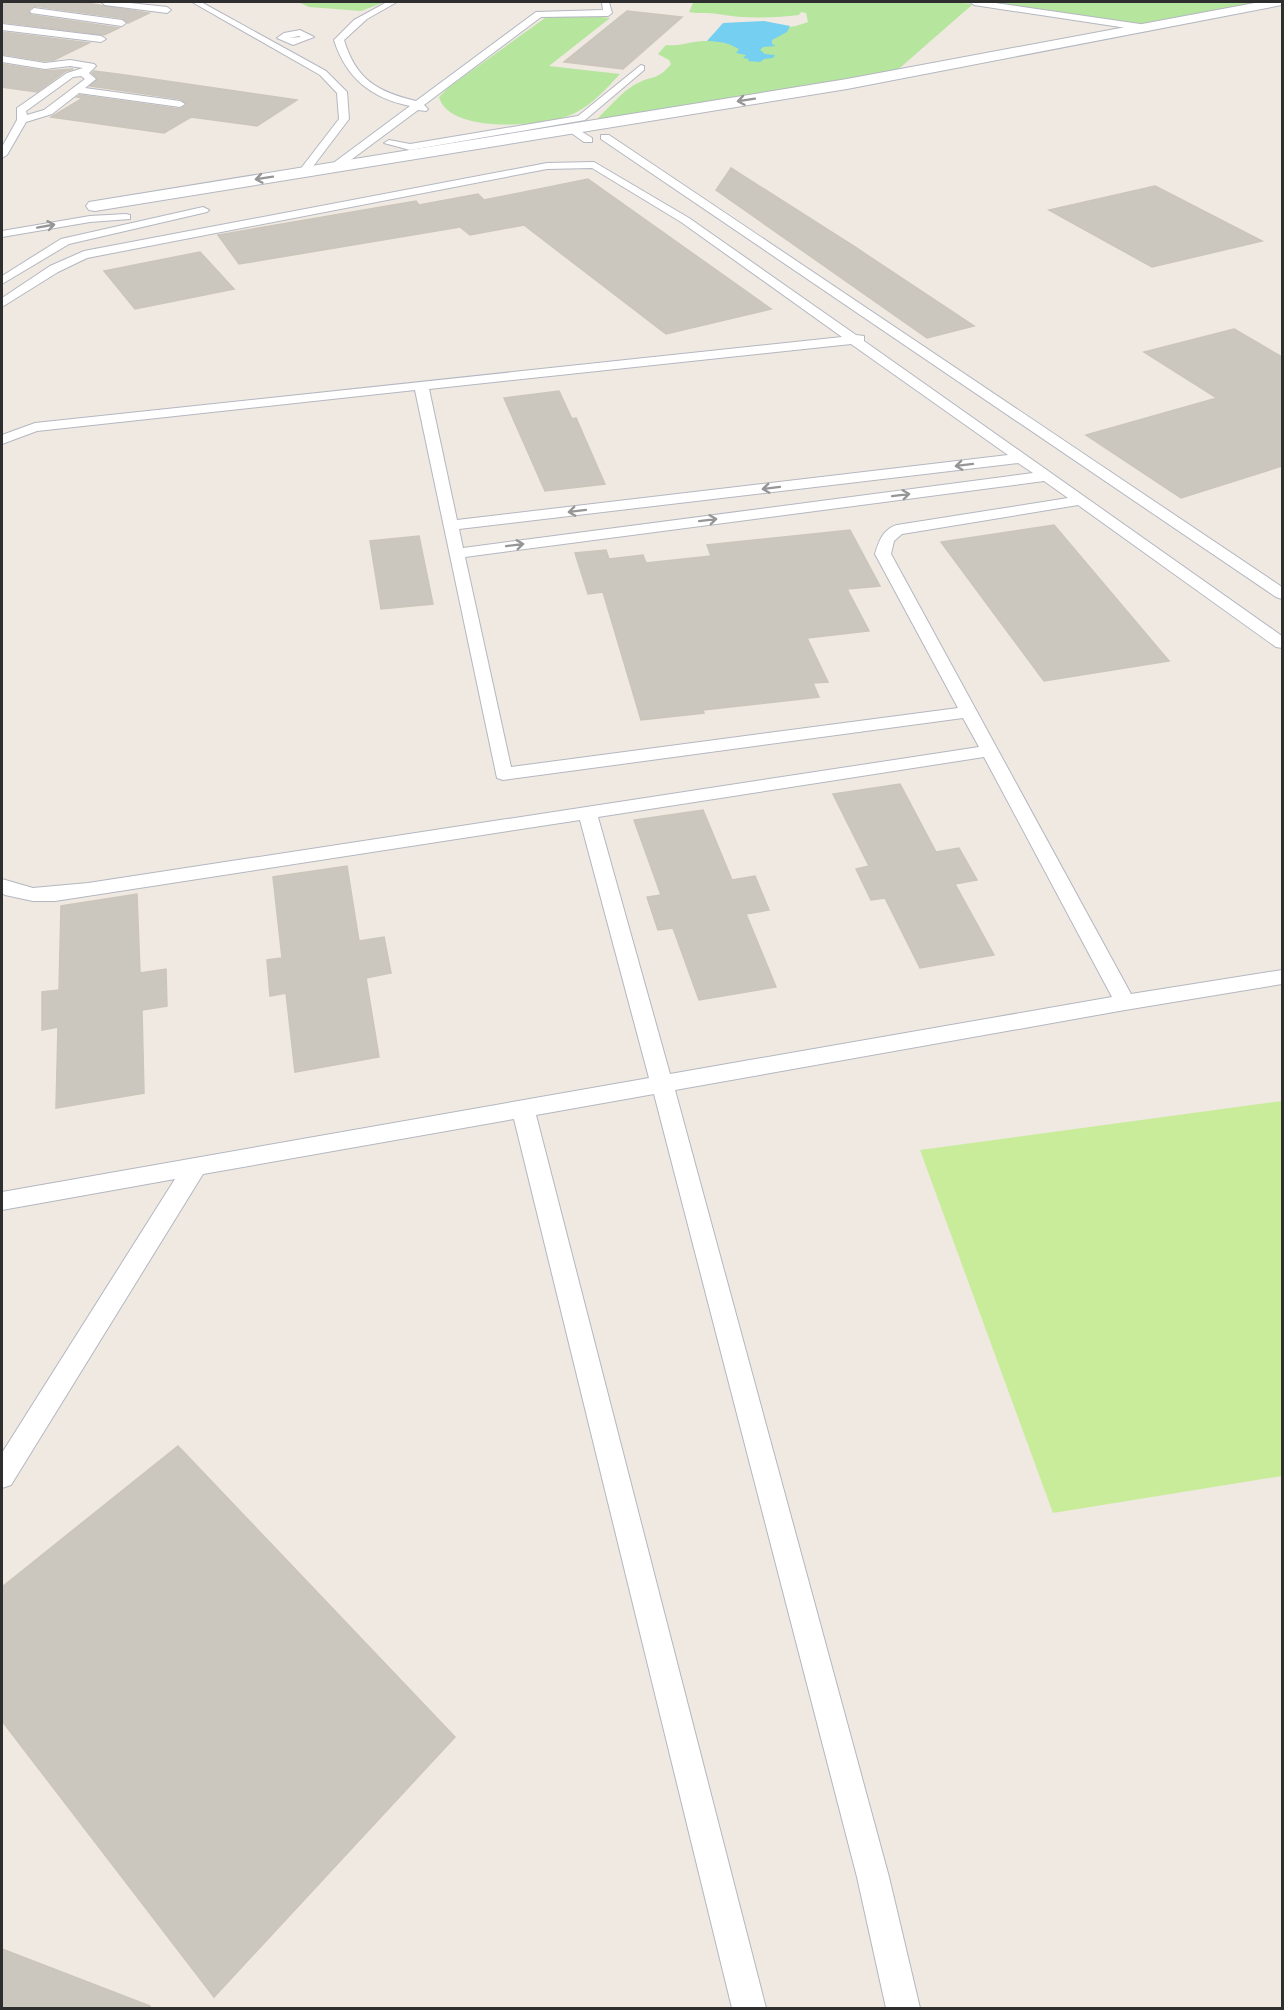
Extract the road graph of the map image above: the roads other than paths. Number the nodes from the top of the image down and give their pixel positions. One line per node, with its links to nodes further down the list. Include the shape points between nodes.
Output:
1 (105, 2): 8 (lane)
2 (196, 2): 16 (lane)
3 (393, 2): 23 (lane, via 368,12 339,40 343,58 370,91)
4 (608, 2): 7 (lane, via 582,7); 23 (lane, via 608,13 539,10)
5 (974, 2): 12 (lane)
6 (1279, 2): 12 (street)
7 (552, 3)
8 (167, 10)
9 (1282, 10): 27 (street, via 854,94)
10 (34, 11): 13 (lane, via 122,23)
11 (2, 27): 13 (lane)
12 (1140, 27): 27 (street, one-way to 27)
13 (101, 39): 18 (lane)
14 (293, 42): 16 (lane)
15 (2, 50): 18 (lane)
16 (293, 56): 35 (lane, via 323,73 342,92 344,119)
17 (2, 59): 18 (lane, via 45,66)
18 (70, 63): 20 (lane, via 91,66)
19 (641, 68): 30 (lane, via 581,118 411,147)
20 (83, 73): 21 (lane, via 91,79); 24 (lane, via 70,75 21,110)
21 (76, 90): 22 (lane); 24 (lane, via 48,112)
22 (180, 104)
23 (417, 104): 25 (lane, via 428,114); 31 (lane)
24 (22, 120): 32 (lane)
25 (421, 120)
26 (571, 128): 27 (street); 29 (lane); 34 (street)
27 (609, 131): 29 (street); 52 (lane)
28 (405, 132): 30 (lane)
29 (588, 140): 33 (street)
30 (389, 143): 31 (lane, via 372,152)
31 (353, 153): 34 (lane)
32 (2, 155)
33 (456, 163)
34 (336, 166): 35 (street)
35 (304, 171): 36 (street, one-way to 36)
36 (89, 206)
37 (209, 208): 38 (lane)
38 (184, 213): 39 (lane, one-way to 38, via 90,219); 40 (lane, via 65,242)
39 (2, 234)
40 (2, 281)
41 (2, 303): 42 (lane, via 54,269 84,255 573,164 594,165 685,220)
42 (858, 339): 43 (lane); 47 (lane)
43 (421, 386): 44 (lane); 50 (lane)
44 (34, 428): 45 (lane); 46 (lane)
45 (2, 430)
46 (2, 440)
47 (1023, 458): 48 (lane); 50 (lane, one-way to 50)
48 (1047, 476): 49 (lane); 51 (lane, one-way to 48)
49 (1082, 500): 53 (lane); 54 (lane, via 897,530 887,539 883,554)
50 (451, 525): 51 (lane)
51 (457, 553): 54 (lane, via 503,774)
52 (1282, 594)
53 (1282, 643)
54 (969, 712): 55 (lane)
55 (990, 751): 56 (lane); 59 (lane)
56 (587, 813): 57 (lane, via 38,896); 60 (lane)
57 (2, 885)
58 (1282, 977): 59 (lane)
59 (1125, 1002): 60 (lane)
60 (661, 1083): 61 (lane); 66 (lane, via 873,1877)
61 (523, 1108): 62 (lane); 65 (lane)
62 (196, 1166): 63 (lane); 64 (lane)
63 (2, 1201)
64 (2, 1476)
65 (749, 2008)
66 (903, 2008)

